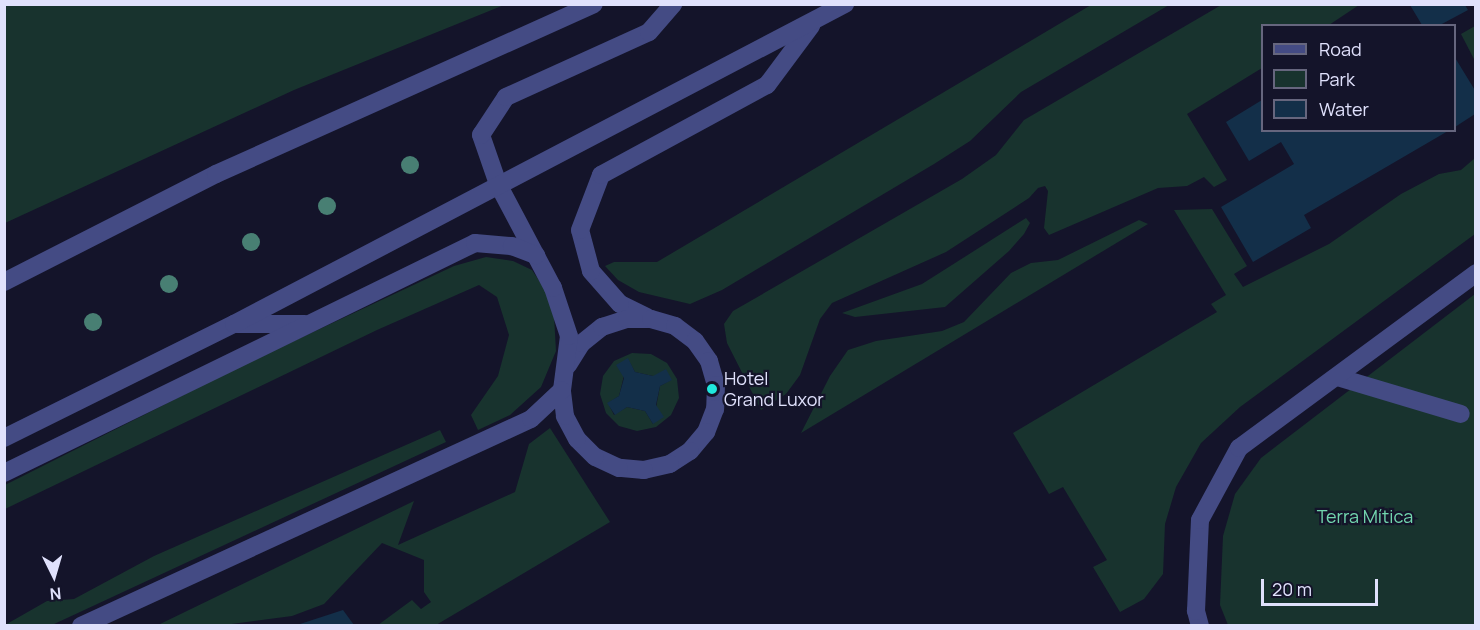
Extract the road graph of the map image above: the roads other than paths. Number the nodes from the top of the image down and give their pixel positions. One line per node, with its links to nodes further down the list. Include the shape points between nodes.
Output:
1 (594, 4): 8 (lane, via 216,174)
2 (674, 4): 5 (lane, via 649,32 506,97 482,135)
3 (845, 4): 4 (lane)
4 (814, 22): 5 (lane); 9 (lane, via 767,85 601,175 580,230 591,271 620,304)
5 (498, 184): 6 (lane); 10 (lane)
6 (536, 255): 11 (lane, via 512,246 475,243); 12 (lane, via 553,288 569,336)
7 (1476, 273): 13 (lane)
8 (4, 282)
9 (651, 319): 12 (lane, via 627,319 602,327 582,343); 14 (lane, via 675,326 694,341 709,361 716,385 715,409 706,432 690,451 670,464 644,470 619,468 595,457 577,439 566,416)
10 (234, 324): 11 (lane); 16 (lane)
11 (310, 324): 17 (lane)
12 (568, 365): 14 (lane)
13 (1337, 377): 15 (lane); 19 (lane, via 1239,448 1200,520 1196,611)
14 (562, 390): 18 (lane, via 531,419)
15 (1461, 414)
16 (4, 438)
17 (4, 472)
18 (81, 626)
19 (1200, 626)

